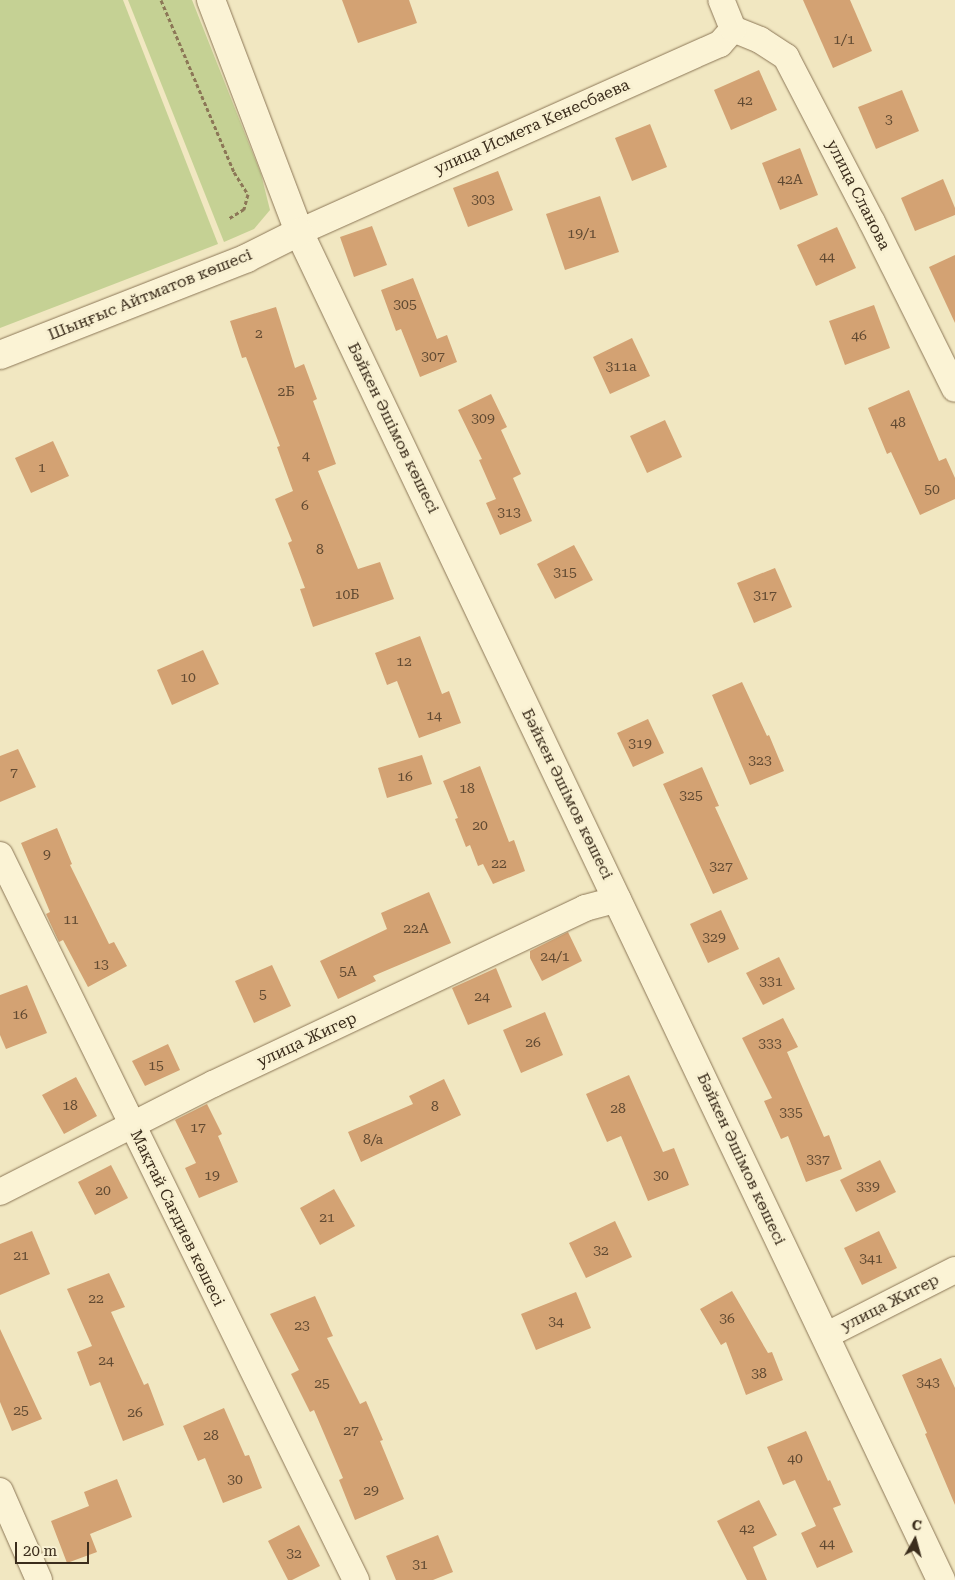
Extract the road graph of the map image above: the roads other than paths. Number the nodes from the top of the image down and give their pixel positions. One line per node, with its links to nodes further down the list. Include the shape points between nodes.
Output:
1 (211, 0): 4 (main road, Бәйкен Әшімов көшесі)
2 (721, 0): 3 (street)
3 (733, 29): 4 (street, улица Исмета Кенесбаева, via 720,44); 6 (street, улица Сланова, via 760,40 786,57)
4 (299, 232): 5 (main road, Шыңғыс Айтматов көшесі, via 247,258); 8 (main road, Бәйкен Әшімов көшесі)
5 (0, 355)
6 (955, 389)
7 (0, 855): 9 (street, Мақтай Сағдиев көшесі)
8 (618, 899): 9 (street, улица Жигер, via 585,908); 12 (main road, Бәйкен Әшімов көшесі)
9 (131, 1126): 10 (street, улица Жигер); 15 (street, Мақтай Сағдиев көшесі)
10 (0, 1192)
11 (955, 1270): 12 (street, улица Жигер)
12 (825, 1336): 16 (main road, Бәйкен Әшімов көшесі)
13 (0, 1491): 14 (street)
14 (39, 1580)
15 (356, 1580)
16 (941, 1580)

